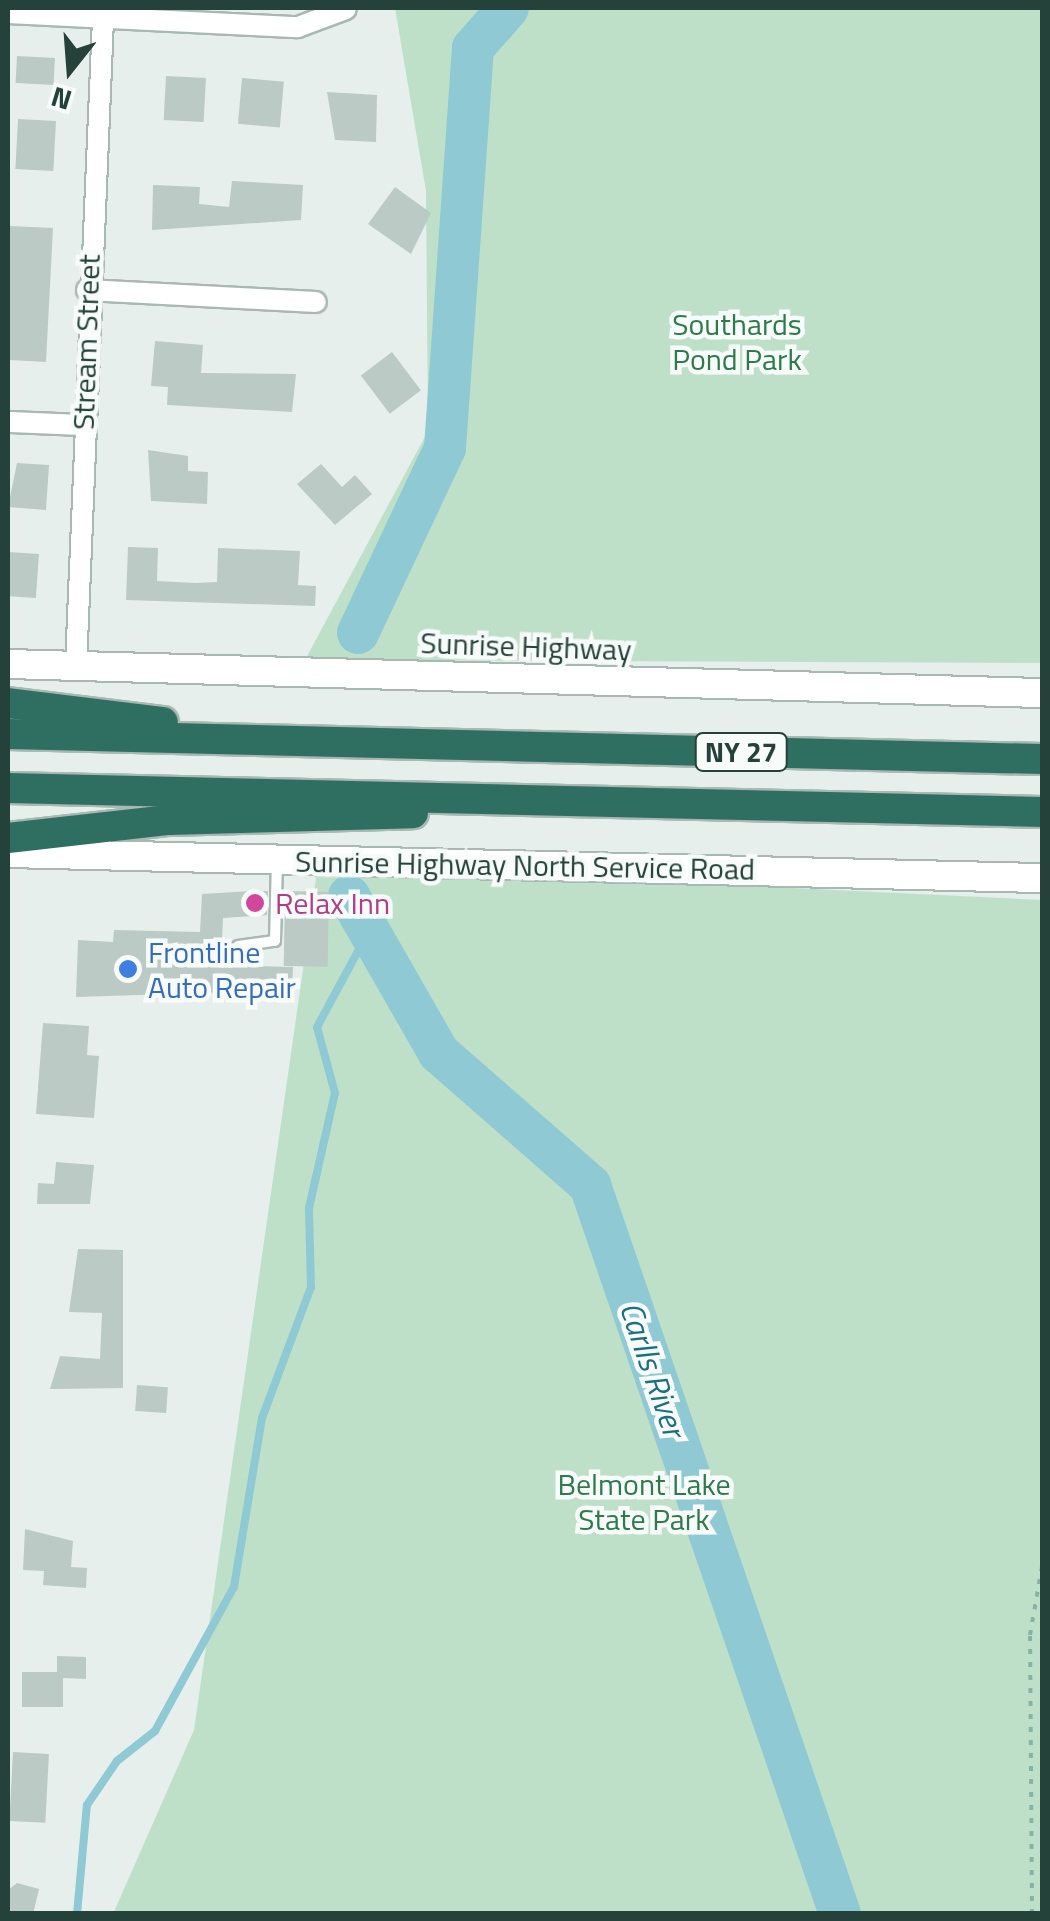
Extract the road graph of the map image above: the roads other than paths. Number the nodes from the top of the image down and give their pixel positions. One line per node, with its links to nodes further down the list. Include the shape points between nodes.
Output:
1 (346, 8): 3 (street, via 298,27)
2 (8, 14): 3 (street)
3 (103, 18): 4 (street, Stream Street)
4 (87, 290): 5 (street); 7 (street, Stream Street)
5 (316, 302)
6 (8, 422): 7 (street)
7 (84, 424): 9 (street, Stream Street)
8 (8, 664): 9 (main road, Sunrise Highway)
9 (76, 666): 10 (main road, Sunrise Highway)
10 (1042, 694)
11 (8, 703): 13 (highway)
12 (8, 734): 13 (highway, NY 27)
13 (274, 740): 14 (highway, NY 27)
14 (1042, 759)
15 (8, 788): 16 (highway, NY 27)
16 (546, 800): 17 (highway, NY 27); 18 (highway)
17 (1042, 812)
18 (8, 838)
19 (8, 853): 20 (main road, Sunrise Highway North Service Road)
20 (278, 860): 21 (main road, Sunrise Highway North Service Road); 22 (lane, via 276,940)
21 (1042, 878)
22 (238, 946)

